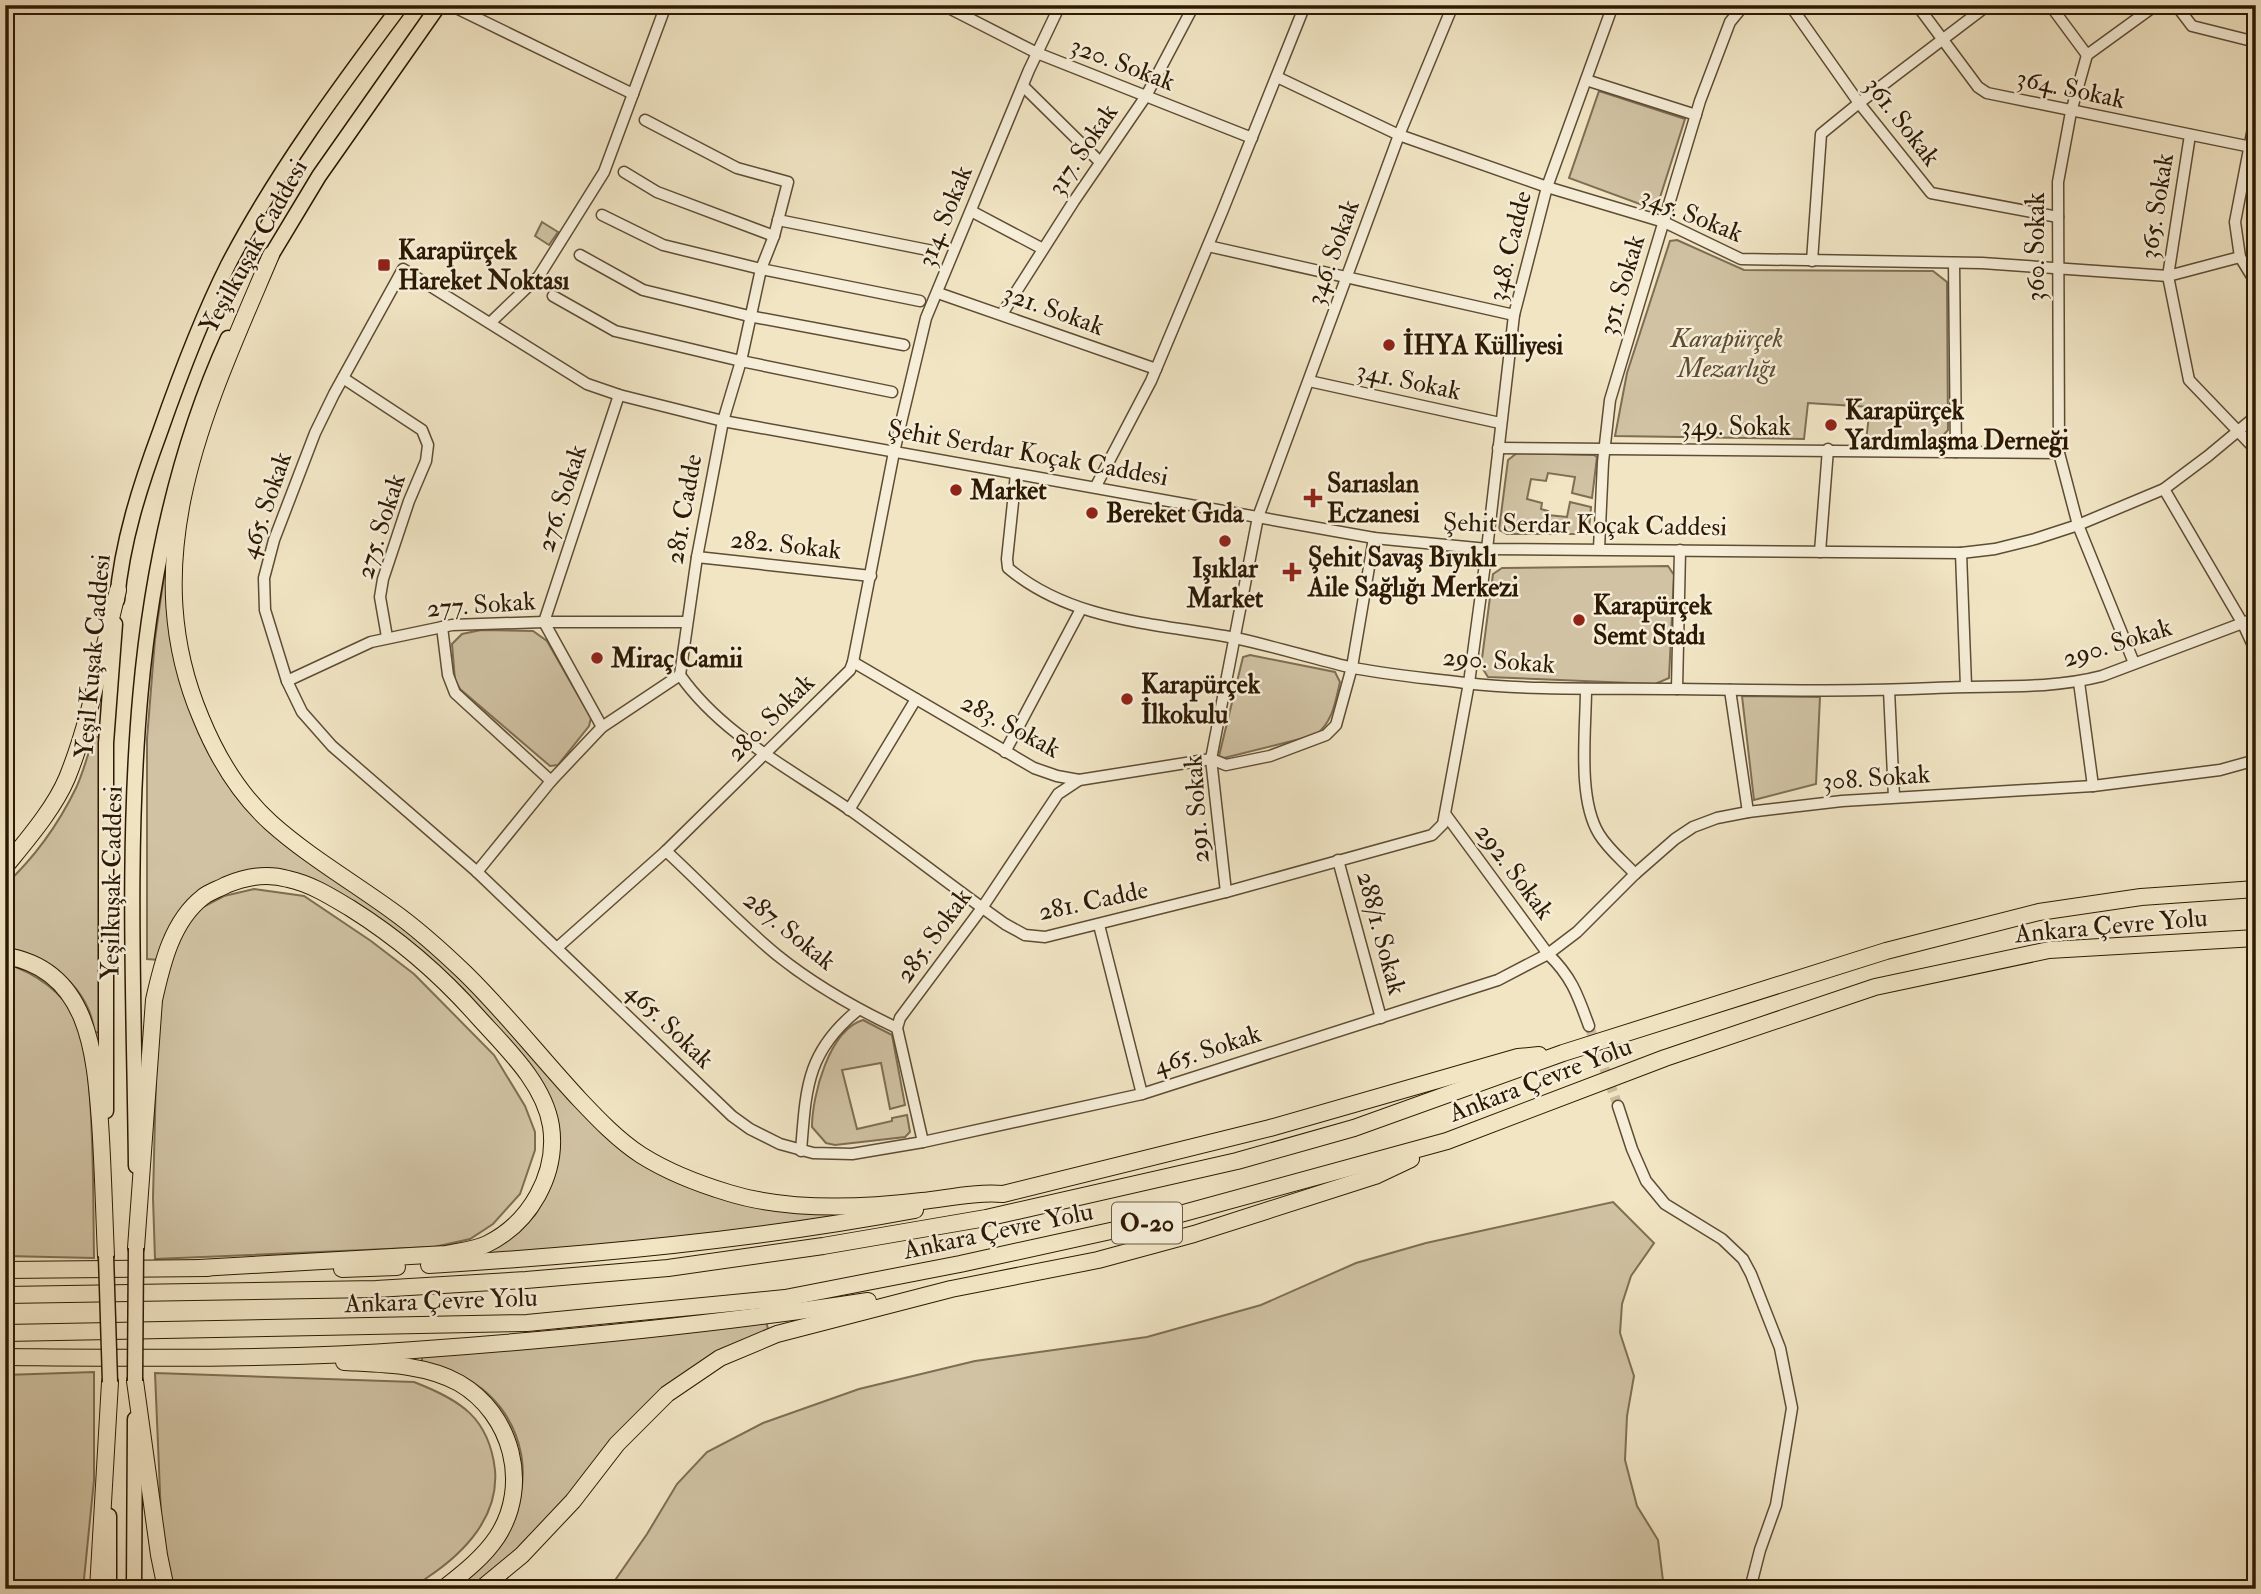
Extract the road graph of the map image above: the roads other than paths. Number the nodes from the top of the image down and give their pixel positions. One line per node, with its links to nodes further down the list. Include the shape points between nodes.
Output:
1 (401, 5): 97 (main road, Yeşil Kuşak Caddesi, via 271,190 218,287 183,366 136,498)
2 (439, 5): 48 (main road, Yeşilkuşak Caddesi, via 332,157)
3 (450, 5): 25 (street)
4 (666, 5): 25 (street)
5 (943, 5): 20 (street, 320. Sokak)
6 (1060, 5): 20 (street, 314. Sokak)
7 (1194, 5): 26 (street, 317. Sokak)
8 (1305, 5): 22 (street)
9 (1453, 5): 32 (street, 346. Sokak)
10 (1613, 5): 23 (street, 348. Cadde)
11 (1744, 5): 30 (street, 351. Sokak, via 1730,22)
12 (1790, 5): 27 (street, 361. Sokak)
13 (1917, 5): 18 (street, 364. Sokak)
14 (1988, 5): 18 (street)
15 (2050, 5): 21 (street)
16 (2156, 5): 21 (street)
17 (2176, 5): 19 (street, via 2192,26)
18 (1943, 39): 27 (street); 28 (street, 364. Sokak, via 1987,93)
19 (2256, 42)
20 (1037, 53): 24 (street, 314. Sokak); 26 (street, 320. Sokak)
21 (2087, 55): 28 (street, 360. Sokak)
22 (1277, 77): 32 (street, 345. Sokak); 34 (street)
23 (1586, 80): 30 (street); 38 (street, 348. Cadde)
24 (1023, 86): 36 (street); 39 (street, 314. Sokak)
25 (633, 93): 65 (street, via 616,146 591,195 539,276)
26 (1146, 96): 34 (street, 320. Sokak); 36 (street, 317. Sokak)
27 (1859, 103): 41 (street, 361. Sokak, via 1931,193); 51 (street, via 1821,134)
28 (2071, 111): 33 (street, 364. Sokak); 41 (street, 360. Sokak, via 2058,182)
29 (2256, 113): 35 (street)
30 (1696, 115): 43 (street, 351. Sokak)
31 (645, 120): 42 (street, 281. Cadde, via 737,168 788,182)
32 (1399, 135): 38 (street, 345. Sokak); 57 (street, 346. Sokak)
33 (2190, 135): 35 (street, 364. Sokak); 56 (street, 365. Sokak)
34 (1252, 138): 45 (street)
35 (2253, 147): 50 (street, via 2235,222)
36 (1100, 162): 46 (street, 317. Sokak)
37 (624, 172): 44 (street, via 657,192)
38 (1547, 187): 43 (street, 345. Sokak); 63 (street, 348. Cadde)
39 (971, 211): 46 (street); 59 (street, 314. Sokak)
40 (602, 215): 54 (street, via 663,245)
41 (2058, 217): 53 (street, 360. Sokak)
42 (778, 220): 44 (street, 281. Cadde); 47 (street)
43 (1664, 222): 51 (street, 345. Sokak, via 1741,259); 78 (street, 351. Sokak, via 1610,400)
44 (774, 236): 54 (street, 281. Cadde)
45 (1208, 246): 57 (street); 68 (street)
46 (1043, 249): 62 (street, 317. Sokak)
47 (933, 251)
48 (271, 255): 157 (highway, via 191,459 174,572 176,630 186,674 210,739 234,782 268,820 315,859 441,950 493,1000 598,1119 639,1153 682,1177 733,1195 788,1203 850,1205); 158 (main road, Yeşilkuşak Caddesi, via 237,317 206,389 170,509 151,599 133,848)
49 (580, 255): 64 (street, via 643,290)
50 (2240, 257): 56 (street, 345. Sokak); 58 (street)
51 (1812, 261): 52 (street, 345. Sokak)
52 (1954, 263): 53 (street, 345. Sokak); 82 (street)
53 (2057, 268): 56 (street, 345. Sokak); 83 (street, 360. Sokak)
54 (761, 269): 61 (street); 64 (street, 281. Cadde)
55 (403, 270): 65 (street, Şehit Serdar Koçak Caddesi); 69 (street, 465. Sokak)
56 (2168, 276): 76 (street, 365. Sokak, via 2189,380)
57 (1347, 279): 63 (street); 70 (street, 346. Sokak)
58 (2256, 282)
59 (938, 293): 62 (street, 321. Sokak); 81 (street, 314. Sokak, via 926,318)
60 (553, 296): 67 (street, via 615,331)
61 (920, 301)
62 (1002, 314): 68 (street, 321. Sokak)
63 (1514, 315): 75 (street, 348. Cadde)
64 (750, 316): 66 (street); 67 (street, 281. Cadde)
65 (491, 322): 72 (street, Şehit Serdar Koçak Caddesi, via 575,377)
66 (904, 345)
67 (741, 361): 71 (street); 74 (street, 281. Cadde)
68 (1156, 369): 85 (street)
69 (343, 378): 104 (street, 275. Sokak, via 422,430 428,452 381,590); 111 (street, 465. Sokak, via 307,454 264,578 265,610)
70 (1308, 382): 75 (street, 341. Sokak); 87 (street, 346. Sokak)
71 (892, 392)
72 (619, 396): 74 (street, Şehit Serdar Koçak Caddesi); 100 (street, 276. Sokak)
73 (2256, 415): 76 (street, Şehit Serdar Koçak Caddesi)
74 (723, 421): 81 (street, Şehit Serdar Koçak Caddesi); 95 (street, 281. Cadde)
75 (1500, 423): 77 (street, 348. Cadde)
76 (2239, 430): 80 (street, 365. Sokak); 86 (street, Şehit Serdar Koçak Caddesi)
77 (1498, 448): 78 (street, 349. Sokak); 90 (street, 348. Cadde)
78 (1605, 448): 79 (street, 349. Sokak); 91 (street, 351. Sokak)
79 (1828, 449): 82 (street, 349. Sokak); 93 (street)
80 (2256, 450)
81 (894, 452): 84 (street, Şehit Serdar Koçak Caddesi); 96 (street, 280. Sokak)
82 (1956, 452): 83 (street, 349. Sokak)
83 (2059, 453): 88 (street, 360. Sokak)
84 (1016, 474): 85 (street, Şehit Serdar Koçak Caddesi); 98 (street, 290. Sokak, via 1008,568 1059,601)
85 (1096, 486): 87 (street, Şehit Serdar Koçak Caddesi)
86 (2164, 489): 88 (street, Şehit Serdar Koçak Caddesi); 102 (street)
87 (1258, 517): 89 (street, Şehit Serdar Koçak Caddesi); 105 (street, 291. Sokak)
88 (2078, 525): 94 (street, Şehit Serdar Koçak Caddesi, via 2013,545); 108 (street, 360. Sokak)
89 (1374, 538): 90 (street, Şehit Serdar Koçak Caddesi); 109 (street, 283. Sokak)
90 (1488, 549): 91 (street, Şehit Serdar Koçak Caddesi); 113 (street)
91 (1599, 549): 92 (street, Şehit Serdar Koçak Caddesi)
92 (1680, 550): 93 (street, Şehit Serdar Koçak Caddesi); 116 (street)
93 (1820, 552): 94 (street, Şehit Serdar Koçak Caddesi)
94 (1961, 553): 114 (street)
95 (697, 557): 96 (street, 282. Sokak); 101 (street, 281. Cadde)
96 (871, 576): 107 (street, 280. Sokak)
97 (118, 590): 136 (highway, via 66,780); 159 (main road, Yeşil Kuşak Caddesi, via 106,743)
98 (1081, 609): 105 (street, 290. Sokak); 121 (street)
99 (2256, 618): 102 (street, 290. Sokak)
100 (544, 622): 101 (street, 277. Sokak); 103 (street, 277. Sokak); 120 (street)
101 (687, 622): 110 (street, 281. Cadde)
102 (2243, 624): 106 (street); 108 (street, 290. Sokak)
103 (442, 627): 104 (street, 277. Sokak); 126 (street, via 455,693)
104 (387, 637): 111 (street, 277. Sokak)
105 (1236, 639): 109 (street, 290. Sokak); 123 (street, 291. Sokak)
106 (2256, 652)
107 (853, 662): 119 (street, 283. Sokak); 122 (street, 280. Sokak)
108 (2133, 663): 112 (street, 290. Sokak)
109 (1352, 667): 113 (street, 290. Sokak); 123 (street, 283. Sokak, via 1336,725 1326,735 1270,756 1226,765)
110 (680, 675): 120 (street); 122 (street, 281. Cadde, via 723,722)
111 (287, 681): 137 (street, 465. Sokak, via 303,712 332,746)
112 (2079, 682): 114 (street, 290. Sokak); 128 (street)
113 (1469, 683): 115 (street, 290. Sokak); 133 (street)
114 (1966, 686): 117 (street, 290. Sokak)
115 (1586, 689): 116 (street, 290. Sokak); 138 (street, via 1585,776 1591,817 1606,843)
116 (1677, 689): 118 (street, 290. Sokak)
117 (1889, 690): 118 (street, 290. Sokak); 130 (street)
118 (1730, 691): 132 (street)
119 (916, 699): 121 (street, 283. Sokak); 131 (street)
120 (602, 727): 126 (street)
121 (1005, 752): 125 (street, 283. Sokak)
122 (765, 755): 131 (street, 281. Cadde); 134 (street, 280. Sokak)
123 (1210, 759): 127 (street, 283. Sokak); 140 (street, 291. Sokak)
124 (2256, 760): 128 (street, 308. Sokak, via 2220,770)
125 (1043, 772): 127 (street, 283. Sokak); 129 (street)
126 (551, 780): 137 (street)
127 (1079, 780): 129 (street, 285. Sokak)
128 (2092, 786): 130 (street, 308. Sokak)
129 (1058, 794): 141 (street, 285. Sokak)
130 (1894, 797): 132 (street, 308. Sokak)
131 (849, 810): 141 (street, 281. Cadde)
132 (1748, 812): 138 (street, 308. Sokak, via 1693,827)
133 (1446, 815): 135 (street, 281. Cadde, via 1432,835); 145 (street, 292. Sokak)
134 (666, 851): 144 (street, 280. Sokak); 147 (street, 287. Sokak, via 778,956)
135 (1338, 860): 140 (street, 281. Cadde); 148 (street, 288/1. Sokak)
136 (5, 867)
137 (477, 872): 144 (street, 465. Sokak)
138 (1635, 874): 145 (street, 308. Sokak)
139 (2256, 889): 151 (highway, Ankara Çevre Yolu / O-20, via 2141,897 2039,912 1886,951)
140 (1226, 892): 142 (street, 281. Cadde)
141 (982, 908): 142 (street, 281. Cadde, via 1035,937); 150 (street, 285. Sokak)
142 (1098, 925): 152 (street)
143 (2256, 938): 154 (highway, Ankara Çevre Yolu / O-20, via 2049,950 1875,987 1665,1058)
144 (558, 947): 156 (street, 465. Sokak, via 724,1109 764,1137)
145 (1548, 954): 148 (street, 465. Sokak, via 1498,980); 149 (street, 292. Sokak, via 1571,980)
146 (5, 956): 159 (highway, via 35,965 58,981 75,1003 89,1034 99,1107)
147 (858, 1010): 150 (street, 287. Sokak); 156 (street, via 828,1039 814,1065)
148 (1381, 1018): 152 (street, 465. Sokak)
149 (1589, 1026)
150 (897, 1028): 155 (street)
151 (1563, 1053): 157 (highway, via 1517,1057 1270,1128); 163 (highway, Ankara Çevre Yolu / O-20, via 1354,1128 1237,1161 986,1218 823,1247 668,1268 376,1289)
152 (1142, 1094): 155 (street, 465. Sokak)
153 (1618, 1106): 175 (street, via 1646,1181 1665,1204 1722,1239 1742,1259 1780,1348 1792,1408 1776,1505)
154 (1447, 1141): 162 (highway, via 1375,1176 1206,1230 1098,1260); 164 (highway, Ankara Çevre Yolu / O-20, via 1147,1223 785,1298 527,1323)
155 (923, 1142): 156 (street, 465. Sokak, via 852,1154)
156 (801, 1151)
157 (1003, 1194): 160 (highway, via 822,1227 544,1257 364,1270)
158 (136, 1248): 160 (highway, via 154,1000 172,939 203,896 240,880 287,878 319,889 388,932 455,991 537,1090 551,1126 550,1162 536,1198 518,1224 486,1245 446,1254); 167 (main road, Yeşilkuşak Caddesi, bridge)
159 (106, 1256): 168 (main road, Yeşil Kuşak Caddesi, bridge)
160 (200, 1268): 161 (highway)
161 (8, 1269)
162 (951, 1289): 165 (highway, via 754,1318 533,1339 412,1350); 174 (highway, via 776,1334 720,1358 667,1394 617,1444 573,1501 522,1555)
163 (5, 1295)
164 (5, 1333)
165 (226, 1357): 166 (highway); 173 (highway, via 426,1370 459,1383 487,1404 506,1434 515,1488 497,1536 468,1570)
166 (5, 1359)
167 (135, 1381): 171 (main road, Yeşilkuşak Caddesi); 172 (highway)
168 (110, 1382): 169 (highway); 170 (main road, Yeşil Kuşak Caddesi)
169 (98, 1589)
170 (109, 1589)
171 (134, 1589)
172 (166, 1589)
173 (443, 1589)
174 (481, 1589)
175 (1750, 1589)

